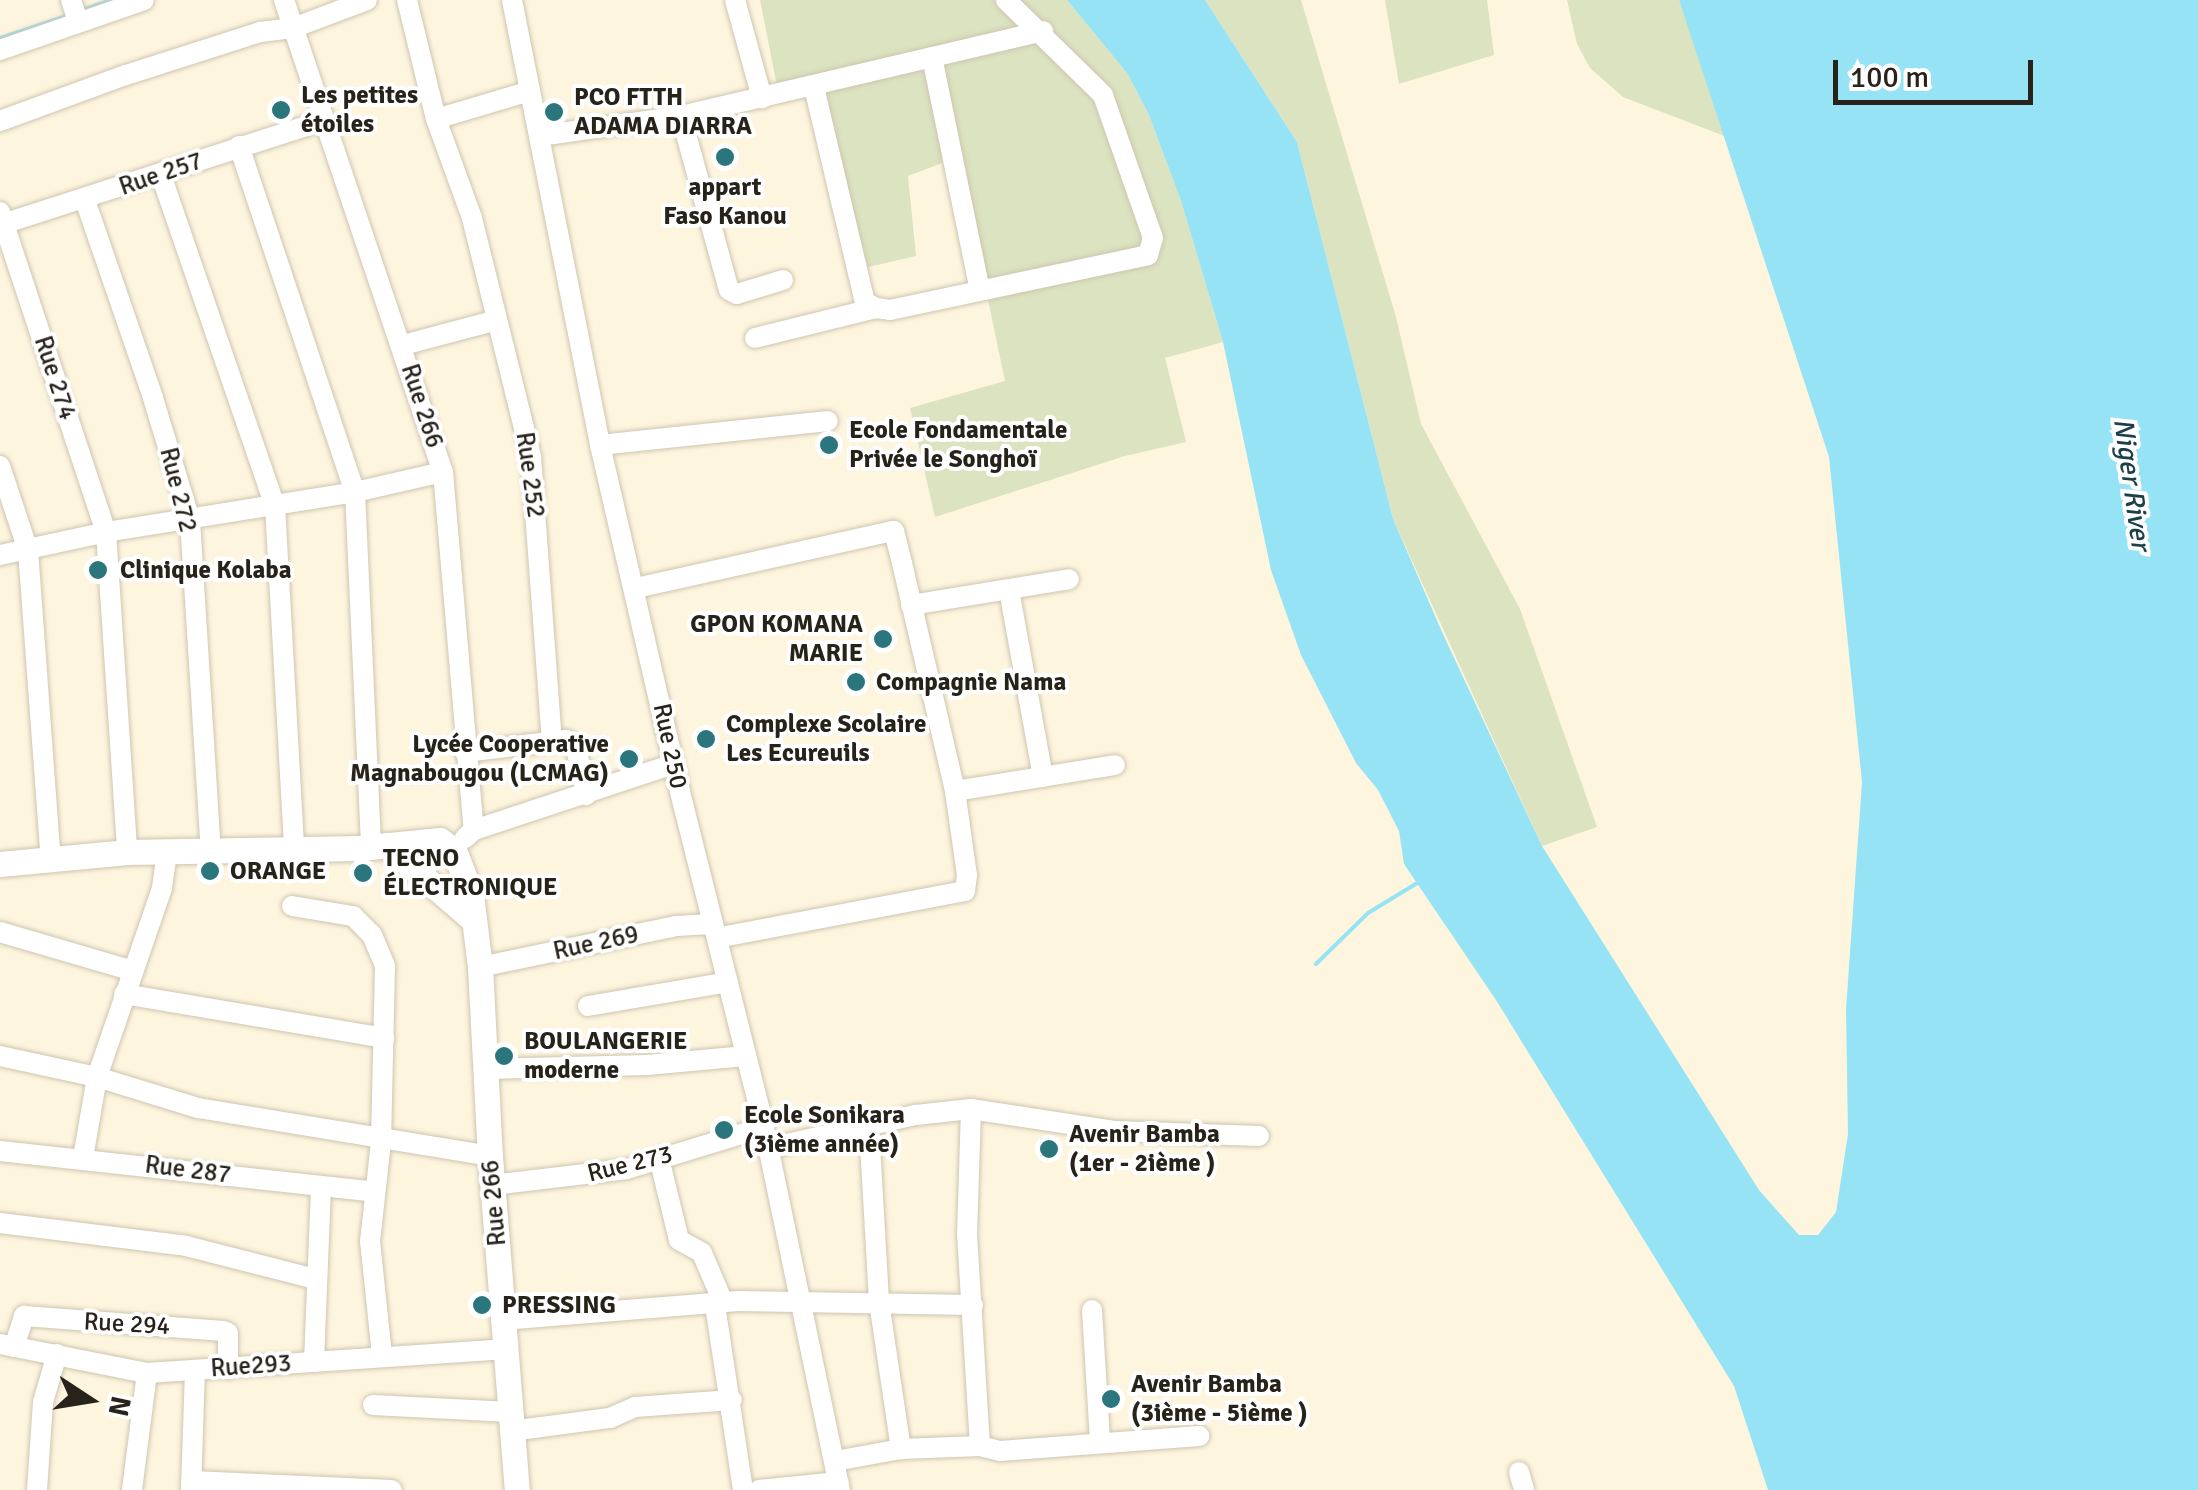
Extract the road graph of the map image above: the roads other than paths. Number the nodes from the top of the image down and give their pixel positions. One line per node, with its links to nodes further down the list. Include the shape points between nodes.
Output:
1 (70, 0): 9 (street)
2 (144, 0): 9 (street)
3 (284, 0): 10 (street, Rue 266)
4 (368, 0): 10 (street)
5 (406, 0): 18 (street, Rue 252)
6 (512, 0): 15 (street, Rue 250)
7 (736, 0): 16 (street)
8 (1006, 0): 11 (street)
9 (78, 22): 12 (street)
10 (293, 28): 19 (street, via 243,37); 20 (street, Rue 266)
11 (1043, 31): 13 (street); 27 (street, via 1103,95 1152,248 1148,255)
12 (0, 50)
13 (932, 57): 14 (street); 27 (street)
14 (814, 87): 16 (street); 28 (street, via 865,302)
15 (530, 91): 18 (street); 21 (street, Rue 250)
16 (762, 98): 17 (street)
17 (680, 116): 21 (street); 26 (street, via 729,290 737,294)
18 (436, 119): 29 (street, Rue 252, via 472,218)
19 (0, 121)
20 (322, 122): 22 (street, Rue 257); 31 (street, Rue 266)
21 (539, 136): 33 (street, Rue 250)
22 (239, 146): 23 (street, Rue 257); 36 (street)
23 (161, 175): 24 (street, Rue 257); 37 (street)
24 (85, 200): 25 (street, Rue 257); 38 (street, Rue 272)
25 (1, 220): 39 (street, Rue 274)
26 (782, 280)
27 (980, 290): 28 (street)
28 (876, 308): 30 (street)
29 (497, 320): 31 (street); 46 (street, Rue 252, via 531,457)
30 (755, 338)
31 (403, 346): 35 (street, Rue 266)
32 (828, 421): 33 (street)
33 (600, 445): 43 (street, Rue 250)
34 (0, 466): 40 (street)
35 (443, 472): 36 (street); 47 (street, Rue 266)
36 (355, 492): 37 (street); 54 (street)
37 (275, 506): 38 (street); 55 (street)
38 (190, 520): 39 (street); 59 (street, Rue 272)
39 (106, 532): 40 (street); 57 (street, Rue 274)
40 (28, 550): 41 (street); 60 (street)
41 (0, 554)
42 (1069, 579): 44 (street)
43 (636, 588): 45 (street, via 894,531); 48 (street, Rue 250)
44 (1009, 590): 45 (street); 50 (street)
45 (911, 605): 51 (street)
46 (552, 742): 47 (street); 52 (street, via 574,744)
47 (464, 752): 53 (street, Rue 266)
48 (674, 764): 52 (street); 64 (street, Rue 250)
49 (1115, 765): 50 (street)
50 (1043, 777): 51 (street)
51 (954, 791): 64 (street, Rue 269, via 966,891)
52 (586, 795): 53 (street)
53 (474, 830): 56 (street)
54 (378, 846): 55 (main road); 56 (main road, via 440,840); 63 (main road)
55 (294, 849): 59 (main road)
56 (454, 850): 63 (main road, Rue 266)
57 (127, 852): 58 (main road); 60 (main road)
58 (168, 852): 59 (main road); 67 (street)
59 (211, 853)
60 (51, 860): 61 (main road)
61 (0, 864)
62 (292, 906): 71 (street, via 353,916 372,935 386,966)
63 (475, 926): 66 (main road, Rue 266)
64 (715, 931): 66 (street, Rue 269, via 676,926); 68 (street, Rue 250)
65 (0, 932): 67 (street)
66 (480, 968): 74 (main road, Rue 266)
67 (133, 971): 69 (street)
68 (728, 982): 70 (street); 73 (street, Rue 250)
69 (124, 994): 71 (street); 75 (street)
70 (588, 1006)
71 (384, 1038): 80 (street)
72 (0, 1056): 75 (street)
73 (746, 1056): 74 (street); 79 (street, Rue 250)
74 (486, 1069): 82 (main road, Rue 266)
75 (97, 1078): 80 (street, via 198,1108); 83 (street)
76 (971, 1110): 77 (street, Rue 273); 78 (street, Rue 273, via 1114,1131); 93 (street, via 967,1234)
77 (870, 1127): 79 (street, Rue 273); 91 (street)
78 (1258, 1136)
79 (767, 1137): 84 (street, Rue 273); 90 (street, Rue 250)
80 (381, 1142): 82 (street); 87 (street)
81 (0, 1152): 83 (street, Rue 287)
82 (490, 1156): 85 (main road, Rue 266)
83 (83, 1158): 86 (street, Rue 287)
84 (659, 1158): 85 (street, Rue 273, via 597,1175); 92 (street, via 678,1240 702,1254)
85 (493, 1185): 95 (main road, Rue 266)
86 (321, 1186): 87 (street, Rue 287); 89 (street)
87 (375, 1192): 99 (street, via 370,1241)
88 (0, 1223): 89 (street, via 186,1246)
89 (315, 1279): 100 (street)
90 (801, 1300): 91 (street); 92 (street); 111 (street, Rue 250)
91 (879, 1302): 93 (street); 110 (street)
92 (719, 1304): 95 (street); 104 (street)
93 (973, 1305): 109 (street)
94 (1092, 1310): 108 (street)
95 (502, 1320): 97 (main road, Rue 266)
96 (7, 1346): 98 (street, Rue293); 101 (street, Rue 294, via 24,1316 223,1331)
97 (505, 1349): 99 (street, Rue293); 106 (main road, Rue 266)
98 (57, 1354): 103 (street, Rue293); 113 (street, via 43,1402)
99 (382, 1356): 100 (street, Rue293)
100 (314, 1362): 101 (street, Rue293)
101 (228, 1368): 102 (street, Rue293)
102 (196, 1370): 103 (street, Rue293); 112 (street)
103 (147, 1374): 114 (street)
104 (732, 1400): 106 (street, via 635,1407 610,1418); 117 (street)
105 (373, 1405): 106 (street)
106 (512, 1421): 116 (main road, Rue 266)
107 (1199, 1436): 108 (street)
108 (1100, 1441): 109 (street, via 1000,1451)
109 (980, 1446): 110 (street)
110 (901, 1449): 111 (street)
111 (838, 1478): 118 (street)
112 (191, 1485): 115 (street)
113 (37, 1490)
114 (132, 1490)
115 (392, 1490)
116 (517, 1490)
117 (743, 1490)
118 (758, 1490)

